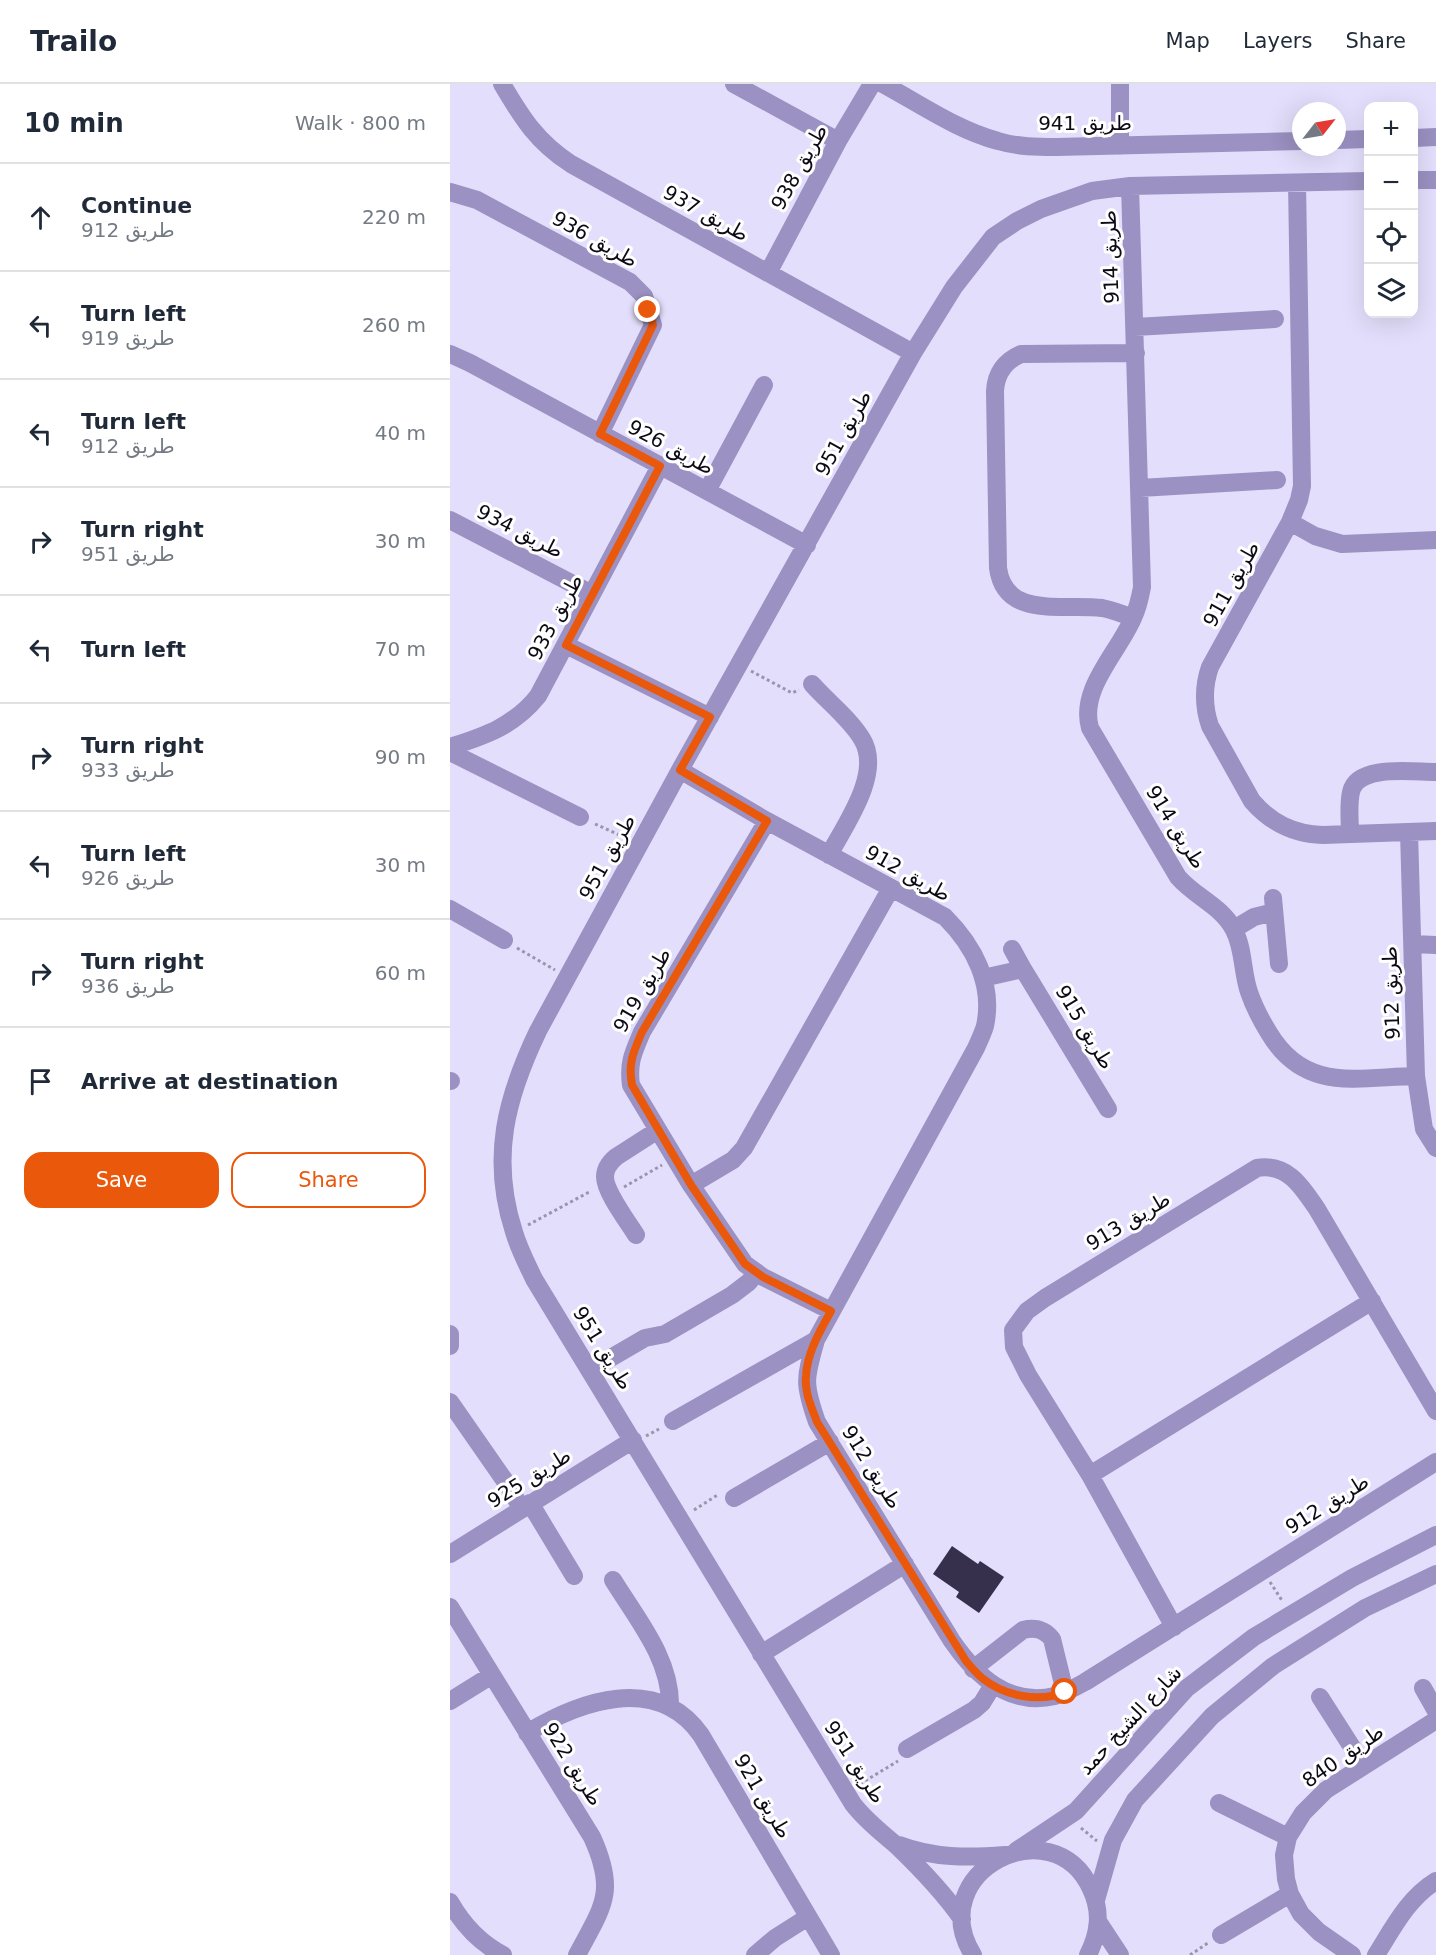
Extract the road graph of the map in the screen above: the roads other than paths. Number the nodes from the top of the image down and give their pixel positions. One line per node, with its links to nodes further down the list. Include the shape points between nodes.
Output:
1 (502, 84): 19 (street, طريق 937, via 530,130 556,154)
2 (734, 84): 10 (street)
3 (872, 84): 10 (street, طريق 938)
4 (883, 84): 12 (street, طريق 941, via 962,127 999,141 1038,147)
5 (1120, 84): 12 (street)
6 (1436, 137): 7 (street)
7 (1418, 138)
8 (1364, 139): 9 (street)
9 (1346, 140)
10 (838, 141): 19 (street, طريق 938)
11 (1292, 141): 12 (street, طريق 941)
12 (1120, 146)
13 (1418, 180): 14 (street)
14 (1436, 180)
15 (1364, 181): 16 (street, طريق 951)
16 (1297, 183): 17 (street, طريق 951); 31 (street, طريق 911, via 1303,472 1299,500)
17 (1130, 186): 21 (street, طريق 914); 22 (street, طريق 951, via 1092,191 1041,209 993,237 954,287)
18 (450, 192): 26 (street, طريق 936, via 477,200 630,282 644,296 653,325)
19 (768, 273): 22 (street, طريق 937)
20 (1275, 320): 21 (street, طريق 914)
21 (1135, 327): 23 (street, طريق 914)
22 (913, 353): 34 (street, طريق 951)
23 (1136, 353): 29 (street, طريق 914); 36 (street, via 1022,354 1002,368 995,391 998,568 1002,585 1022,603 1101,608)
24 (450, 354): 26 (street, طريق 926)
25 (764, 385): 30 (street)
26 (600, 434): 27 (street, طريق 926)
27 (660, 466): 30 (street, طريق 926); 35 (street, طريق 933)
28 (1277, 480): 29 (street)
29 (1140, 488): 36 (street, طريق 914, via 1142,587)
30 (707, 491): 34 (street, طريق 926)
31 (1290, 522): 33 (street, via 1315,536 1342,544); 48 (street, طريق 911, via 1210,667 1204,690 1206,714 1252,801 1271,820 1309,835)
32 (453, 529): 35 (street, طريق 934)
33 (1436, 540)
34 (807, 545): 39 (street, طريق 951)
35 (592, 594): 37 (street, طريق 933)
36 (1133, 618): 52 (street, طريق 914, via 1090,696 1090,728 1178,878 1221,912)
37 (566, 645): 39 (street); 40 (street, طريق 933, via 538,696 519,716 496,732)
38 (812, 684): 49 (street, via 863,740 870,764 864,788)
39 (710, 717): 42 (street, طريق 951)
40 (450, 747)
41 (450, 752): 44 (street)
42 (680, 770): 45 (street, طريق 912); 72 (street, طريق 951, via 520,1068 503,1134 503,1169 514,1233 534,1279)
43 (1435, 772): 48 (street, via 1374,772 1363,776 1350,794)
44 (580, 817)
45 (767, 821): 49 (street, طريق 912); 62 (street, طريق 919, via 631,1056 632,1085)
46 (1436, 831): 47 (street, طريق 911)
47 (1409, 832): 48 (street, طريق 911); 54 (street, طريق 912)
48 (1350, 834)
49 (829, 855): 50 (street, طريق 912)
50 (891, 888): 59 (street, طريق 912, via 945,917 979,963); 64 (street, via 744,1148 733,1160)
51 (450, 909): 53 (street)
52 (1234, 929): 57 (street, via 1274,905); 60 (street, طريق 914, via 1256,1011 1278,1047 1293,1062 1311,1073 1332,1078)
53 (504, 940)
54 (1413, 944): 55 (street); 60 (street, طريق 912)
55 (1436, 945)
56 (1012, 949): 58 (street, طريق 915)
57 (1279, 964)
58 (1023, 969): 59 (street); 61 (street, طريق 915)
59 (983, 978): 68 (street, طريق 912, via 985,1027 976,1048)
60 (1416, 1076): 63 (street, طريق 912, via 1424,1129)
61 (1108, 1109)
62 (658, 1130): 64 (street, طريق 919); 65 (street, via 611,1161 606,1171 609,1189)
63 (1436, 1148)
64 (691, 1185): 66 (street, طريق 919, via 736,1253)
65 (636, 1235)
66 (756, 1273): 68 (street, طريق 919); 72 (street, via 732,1295 665,1334 645,1338)
67 (1372, 1301): 74 (street, طريق 913); 79 (street); 79 (street, طريق 913, via 1302,1187 1280,1169 1268,1166 1257,1168 1045,1298 1027,1311 1013,1330 1014,1347)
68 (831, 1311): 70 (street, طريق 912)
69 (450, 1334): 71 (street)
70 (816, 1340): 75 (street); 77 (street, طريق 912, via 806,1377 808,1398)
71 (450, 1346)
72 (590, 1370): 76 (street, طريق 951)
73 (450, 1401): 81 (street)
74 (1436, 1411)
75 (673, 1421)
76 (634, 1441): 81 (street, طريق 925); 90 (street, طريق 951)
77 (830, 1442): 80 (street); 84 (street, طريق 912)
78 (1436, 1462): 89 (street, طريق 912)
79 (1090, 1475): 89 (street, طريق 913)
80 (734, 1498)
81 (526, 1506): 83 (street, طريق 925); 86 (street)
82 (1436, 1535): 107 (street, شارع الشيخ حمد, via 1352,1578 1254,1636 1187,1688 1076,1811)
83 (450, 1554)
84 (905, 1564): 90 (street); 91 (street, طريق 912, via 952,1641)
85 (1436, 1574): 110 (street, via 1365,1608 1273,1666 1212,1716 1135,1800 1113,1840)
86 (574, 1576)
87 (613, 1580): 98 (street, via 662,1660)
88 (450, 1607): 92 (street, طريق 922)
89 (1174, 1627): 95 (street, طريق 912)
90 (760, 1654): 106 (street, طريق 951, via 845,1792 872,1826)
91 (974, 1669): 93 (street, طريق 912); 95 (street, via 1023,1630 1039,1629 1052,1639)
92 (492, 1675): 97 (street); 101 (street, طريق 922)
93 (993, 1685): 95 (street, طريق 912, via 1028,1697); 102 (street, via 974,1710)
94 (1423, 1688): 99 (street)
95 (1065, 1692)
96 (1320, 1697): 103 (street)
97 (450, 1701)
98 (670, 1706): 101 (street, طريق 921, via 642,1698 604,1701 568,1712); 112 (street, طريق 921, via 693,1723)
99 (1436, 1711)
100 (1436, 1720): 103 (street, طريق 840)
101 (527, 1732): 117 (street, طريق 922, via 592,1837 605,1870 605,1898)
102 (907, 1749)
103 (1364, 1766): 105 (street, طريق 840, via 1326,1790 1303,1813)
104 (1220, 1803): 105 (street)
105 (1288, 1837): 109 (street, طريق 840, via 1284,1855)
106 (894, 1844): 107 (street, طريق 951, via 939,1856); 113 (street, طريق 951, via 939,1888)
107 (1011, 1853): 110 (street, طريق 951, via 1036,1850 1056,1855 1081,1873); 113 (street, شارع الشيخ حمد, via 977,1875 965,1896)
108 (1436, 1881): 125 (street, via 1402,1912)
109 (1290, 1894): 115 (street); 124 (street, طريق 840, via 1301,1914 1319,1932)
110 (1096, 1900): 114 (street)
111 (450, 1902): 116 (street, via 473,1934)
112 (808, 1917): 118 (street); 119 (street, طريق 921)
113 (962, 1923): 120 (street); 121 (street, طريق 951)
114 (1099, 1923): 122 (street); 123 (street)
115 (1221, 1935)
116 (503, 1955)
117 (577, 1955)
118 (754, 1955)
119 (831, 1955)
120 (962, 1955)
121 (974, 1955)
122 (1088, 1955)
123 (1120, 1955)
124 (1352, 1955)
125 (1376, 1955)

